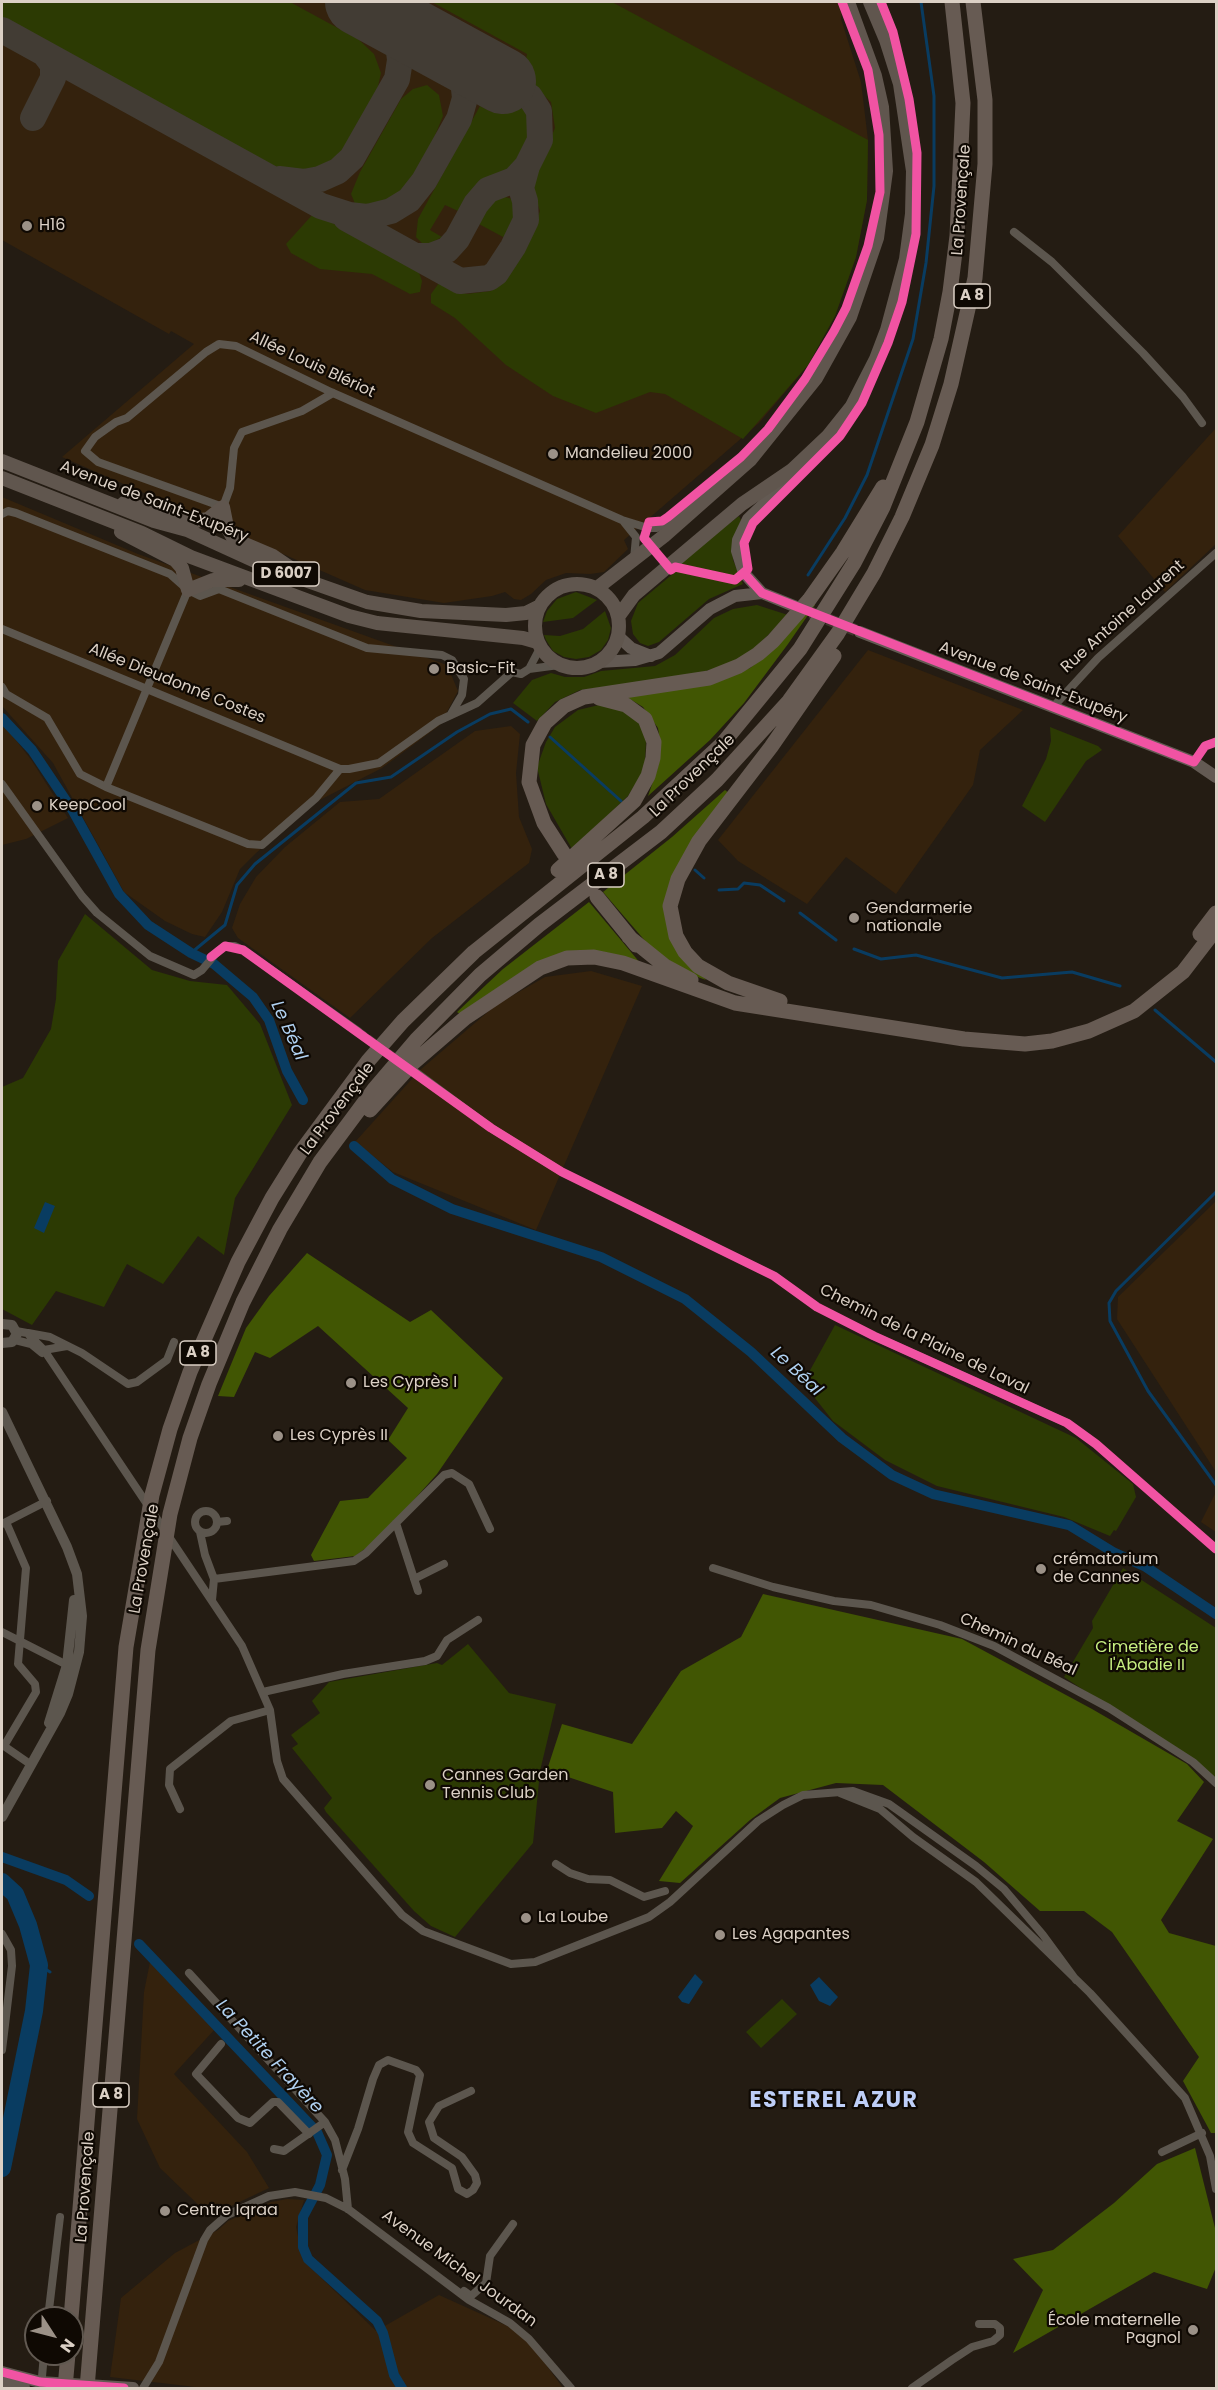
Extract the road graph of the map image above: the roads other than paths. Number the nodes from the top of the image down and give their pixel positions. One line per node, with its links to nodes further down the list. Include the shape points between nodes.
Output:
1 (848, 2): 12 (main road, via 866,45 882,107 886,171 877,238 850,317 821,370 767,441)
2 (872, 2): 7 (main road, via 900,84 910,143 912,214 906,259 887,330)
3 (952, 2): 9 (highway, La Provençale / A 8, via 963,103 957,236 941,339)
4 (973, 2): 20 (highway, La Provençale / A 8, via 984,100 985,164 973,287 951,384 932,445)
5 (1014, 232): 8 (street, via 1052,262 1143,353)
6 (333, 393): 14 (street, via 302,411 242,432 234,448 230,488); 14 (street, Allée Louis Blériot, via 236,346 219,344 87,446 88,457 98,462); 17 (street, Allée Louis Blériot)
7 (852, 406): 25 (main road, via 832,438 756,509 741,529 737,550 740,564); 28 (main road, via 792,471 742,504 641,588)
8 (1202, 423)
9 (906, 452): 39 (highway, via 827,576 792,622 758,654 708,678); 53 (highway, La Provençale / A 8, via 883,507 840,588 800,649 753,709 707,759 650,811)
10 (2, 461): 13 (main road, Avenue de Saint-Exupéry / D 6007)
11 (2, 478): 15 (main road, Avenue de Saint-Exupéry / D 6007)
12 (721, 487): 17 (street, Allée Louis Blériot, via 663,526 648,528); 19 (main road)
13 (102, 500): 14 (main road, via 138,505 195,521 208,519); 22 (main road, Avenue de Saint-Exupéry / D 6007, via 188,530)
14 (223, 507): 22 (main road, via 226,527 232,536 273,556)
15 (94, 513): 21 (main road, Avenue de Saint-Exupéry / D 6007, via 191,557); 24 (main road, via 128,537 175,560 182,568)
16 (2, 514): 24 (street, via 16,513 171,574)
17 (622, 520): 19 (street, via 636,537)
18 (1216, 554): 40 (street, Rue Antoine Laurent, via 1098,658)
19 (634, 561): 23 (main road)
20 (874, 573): 55 (highway, via 856,617 826,669 699,841 670,906 679,943 691,959 716,978); 58 (highway, La Provençale / A 8, via 815,666 741,756 661,832 480,975 391,1069)
21 (260, 582): 24 (main road, via 221,579); 32 (main road, Avenue de Saint-Exupéry / D 6007, via 377,623 523,638)
22 (313, 583): 27 (main road, Avenue de Saint-Exupéry / D 6007, via 367,602 421,611 520,615)
23 (597, 588): 27 (main road, via 585,584 562,586); 28 (main road, via 609,598)
24 (188, 590): 38 (street); 41 (street, via 200,596 219,589 367,648 442,655 452,660 464,679 462,695)
25 (762, 593): 26 (main road); 33 (main road, via 723,601 694,621 668,648)
26 (794, 606)
27 (538, 607): 32 (main road, via 533,628)
28 (618, 617): 31 (main road)
29 (2, 629): 38 (street, Allée Dieudonné Costes)
30 (860, 632): 40 (main road, Avenue de Saint-Exupéry)
31 (618, 636): 33 (main road, via 631,648); 34 (main road, via 612,650)
32 (539, 645): 35 (main road); 36 (street)
33 (651, 656): 34 (main road)
34 (598, 662): 35 (main road, via 586,667)
35 (559, 665): 36 (street)
36 (525, 671): 41 (street, via 512,672 477,703)
37 (2, 687): 47 (street, via 6,694 47,718 80,774)
38 (146, 687): 44 (street, Allée Dieudonné Costes); 47 (street)
39 (584, 697): 48 (highway, via 564,706 545,723 533,745 529,768 536,808); 53 (highway, via 614,700 645,719 654,742 648,776 623,814 536,890)
40 (1053, 706): 42 (main road, Avenue de Saint-Exupéry)
41 (451, 714): 44 (street, via 379,763)
42 (1194, 762): 43 (main road, Avenue de Saint-Exupéry); 45 (main road, Avenue de Saint-Exupéry)
43 (1216, 765)
44 (340, 769): 47 (street, via 316,798 261,845 248,844)
45 (1216, 777)
46 (2, 784): 56 (street, via 44,847 97,913 150,956 189,974 198,974 225,946 243,950)
47 (106, 787)
48 (564, 854)
49 (597, 897): 52 (highway)
50 (1216, 913): 55 (highway, via 1177,963 1140,996 1096,1018 1044,1033 968,1030)
51 (1216, 929): 54 (highway, via 1173,981 1134,1011 1089,1031 1036,1043 975,1041 752,1006)
52 (629, 937): 54 (highway, via 653,964); 55 (highway, via 665,966 700,984)
53 (474, 952): 110 (highway, La Provençale / A 8, via 375,1053 300,1153 238,1262 170,1429 137,1571 125,1659)
54 (683, 986): 58 (highway, via 623,963 594,957 567,958 540,968 472,1013 429,1049)
55 (780, 1001)
56 (358, 1031)
57 (417, 1073): 72 (street, Chemin de la Plaine de Laval, via 491,1128 562,1172 774,1276 817,1307 874,1336 1067,1423)
58 (320, 1162): 119 (highway, La Provençale / A 8, via 263,1261 218,1362 190,1438 161,1560 147,1650)
59 (3, 1322): 60 (street, via 12,1325)
60 (11, 1340): 62 (street, via 50,1338); 63 (street); 63 (street, via 30,1344)
61 (174, 1342): 62 (street, via 167,1360 137,1382 128,1384 98,1361)
62 (68, 1346): 63 (street)
63 (45, 1354): 78 (street)
64 (2, 1412): 65 (street)
65 (47, 1501): 68 (street); 82 (street, via 76,1574 82,1616)
66 (227, 1521): 67 (street)
67 (217, 1522): 71 (street, via 212,1531); 71 (street, via 209,1506 194,1520)
68 (4, 1523): 81 (street, via 27,1568)
69 (396, 1523): 70 (street, via 444,1475 452,1473 469,1484); 75 (street, via 354,1561); 76 (street)
70 (490, 1529)
71 (200, 1532): 75 (street)
72 (1216, 1549)
73 (444, 1564): 76 (street)
74 (713, 1568): 86 (street, Chemin du Béal, via 834,1601 871,1605 994,1646 1109,1708 1193,1762)
75 (214, 1579): 78 (street)
76 (414, 1579): 77 (street)
77 (418, 1592)
78 (212, 1600): 83 (street, via 242,1646)
79 (478, 1620): 83 (street, via 447,1640 437,1656)
80 (2, 1632): 81 (street)
81 (20, 1642): 82 (street); 85 (street, via 18,1664 35,1684 36,1692 4,1746)
82 (71, 1665): 85 (street, via 60,1713)
83 (263, 1692): 84 (street)
84 (270, 1710): 87 (street, via 277,1761 284,1779 402,1916 423,1931 511,1964 535,1962 649,1917 766,1816 803,1795); 88 (street, via 231,1721 170,1769 169,1785)
85 (30, 1764): 89 (street)
86 (1216, 1783)
87 (834, 1791): 94 (street, via 880,1809 913,1838 976,1882); 94 (street, via 853,1791 889,1804 976,1866 1004,1890)
88 (180, 1809)
89 (2, 1817)
90 (556, 1864): 91 (street, via 588,1879 610,1880 644,1897)
91 (664, 1892)
92 (2, 1934): 96 (street, via 11,1950 12,1966)
93 (189, 1973): 98 (street)
94 (1076, 1980): 99 (street, via 1185,2098)
95 (221, 2044): 100 (street, via 196,2074 238,2118 250,2123 278,2102)
96 (2, 2050)
97 (471, 2091): 103 (street, via 439,2106 429,2122 434,2138 462,2157 475,2175 477,2183 473,2190 467,2193 458,2189 452,2168 413,2143 408,2132 420,2075 388,2060 379,2065 373,2079)
98 (322, 2124): 100 (street); 103 (street, via 335,2140)
99 (1202, 2133): 102 (street); 104 (street)
100 (309, 2134): 101 (street, via 284,2151)
101 (274, 2148)
102 (1162, 2152)
103 (342, 2170): 105 (street)
104 (1216, 2189)
105 (348, 2209): 108 (street, Avenue Michel Jourdan); 121 (street, Avenue Michel Jourdan, via 326,2198 295,2192 268,2196 227,2215 204,2240 159,2362)
106 (60, 2217): 109 (street)
107 (513, 2224): 108 (street, via 490,2256 486,2283 471,2296 438,2272)
108 (428, 2271): 122 (street, Avenue Michel Jourdan, via 510,2323)
109 (49, 2306)
110 (72, 2306)
111 (979, 2324): 123 (street, via 995,2324 1000,2335 972,2347)
112 (43, 2366): 116 (street)
113 (67, 2366): 118 (highway)
114 (2, 2372): 116 (main road)
115 (2, 2383): 117 (main road)
116 (41, 2385): 120 (main road)
117 (24, 2388)
118 (65, 2388)
119 (87, 2388)
120 (133, 2388)
121 (143, 2388)
122 (571, 2388)
123 (912, 2388)

